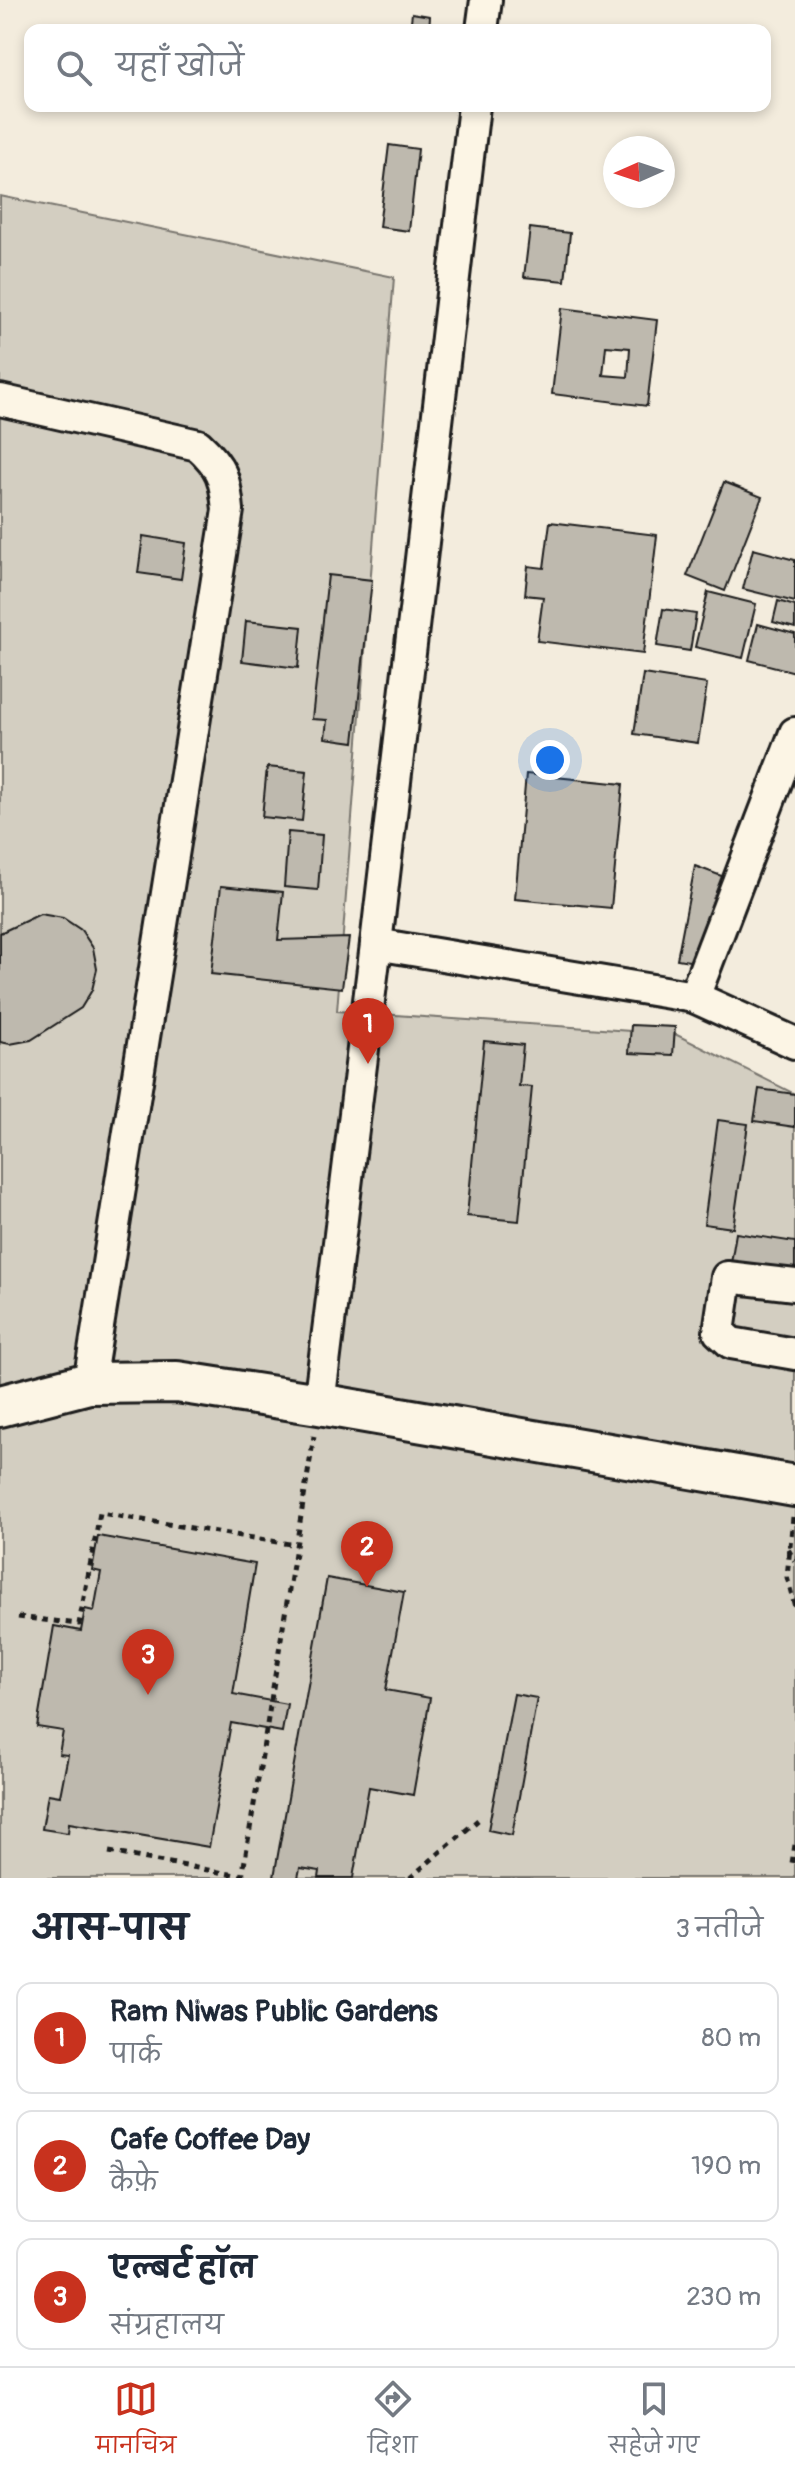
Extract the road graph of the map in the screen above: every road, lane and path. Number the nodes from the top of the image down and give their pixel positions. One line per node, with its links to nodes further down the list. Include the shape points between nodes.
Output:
1 (486, 0): 2 (street)
2 (483, 24)
3 (473, 112): 6 (street)
4 (0, 400): 11 (street, via 198,445 216,461 228,510)
5 (795, 733): 7 (street)
6 (376, 944): 7 (street); 12 (street)
7 (694, 997): 8 (street)
8 (795, 1043)
9 (795, 1285): 10 (street, via 727,1277 719,1332 731,1343)
10 (795, 1354)
11 (89, 1383): 12 (main road, via 177,1382); 13 (main road)
12 (319, 1404): 14 (main road); 16 (path)
13 (0, 1406)
14 (795, 1486)
15 (795, 1502): 17 (path)
16 (296, 1545): 20 (path, via 100,1513 79,1624); 25 (path)
17 (788, 1549): 18 (path); 19 (path, via 787,1577)
18 (795, 1561)
19 (795, 1607)
20 (18, 1617)
21 (478, 1820): 27 (path)
22 (795, 1845): 24 (path)
23 (109, 1852): 25 (path)
24 (795, 1863)
25 (242, 1877): 26 (path)
26 (252, 1878)
27 (410, 1878)

